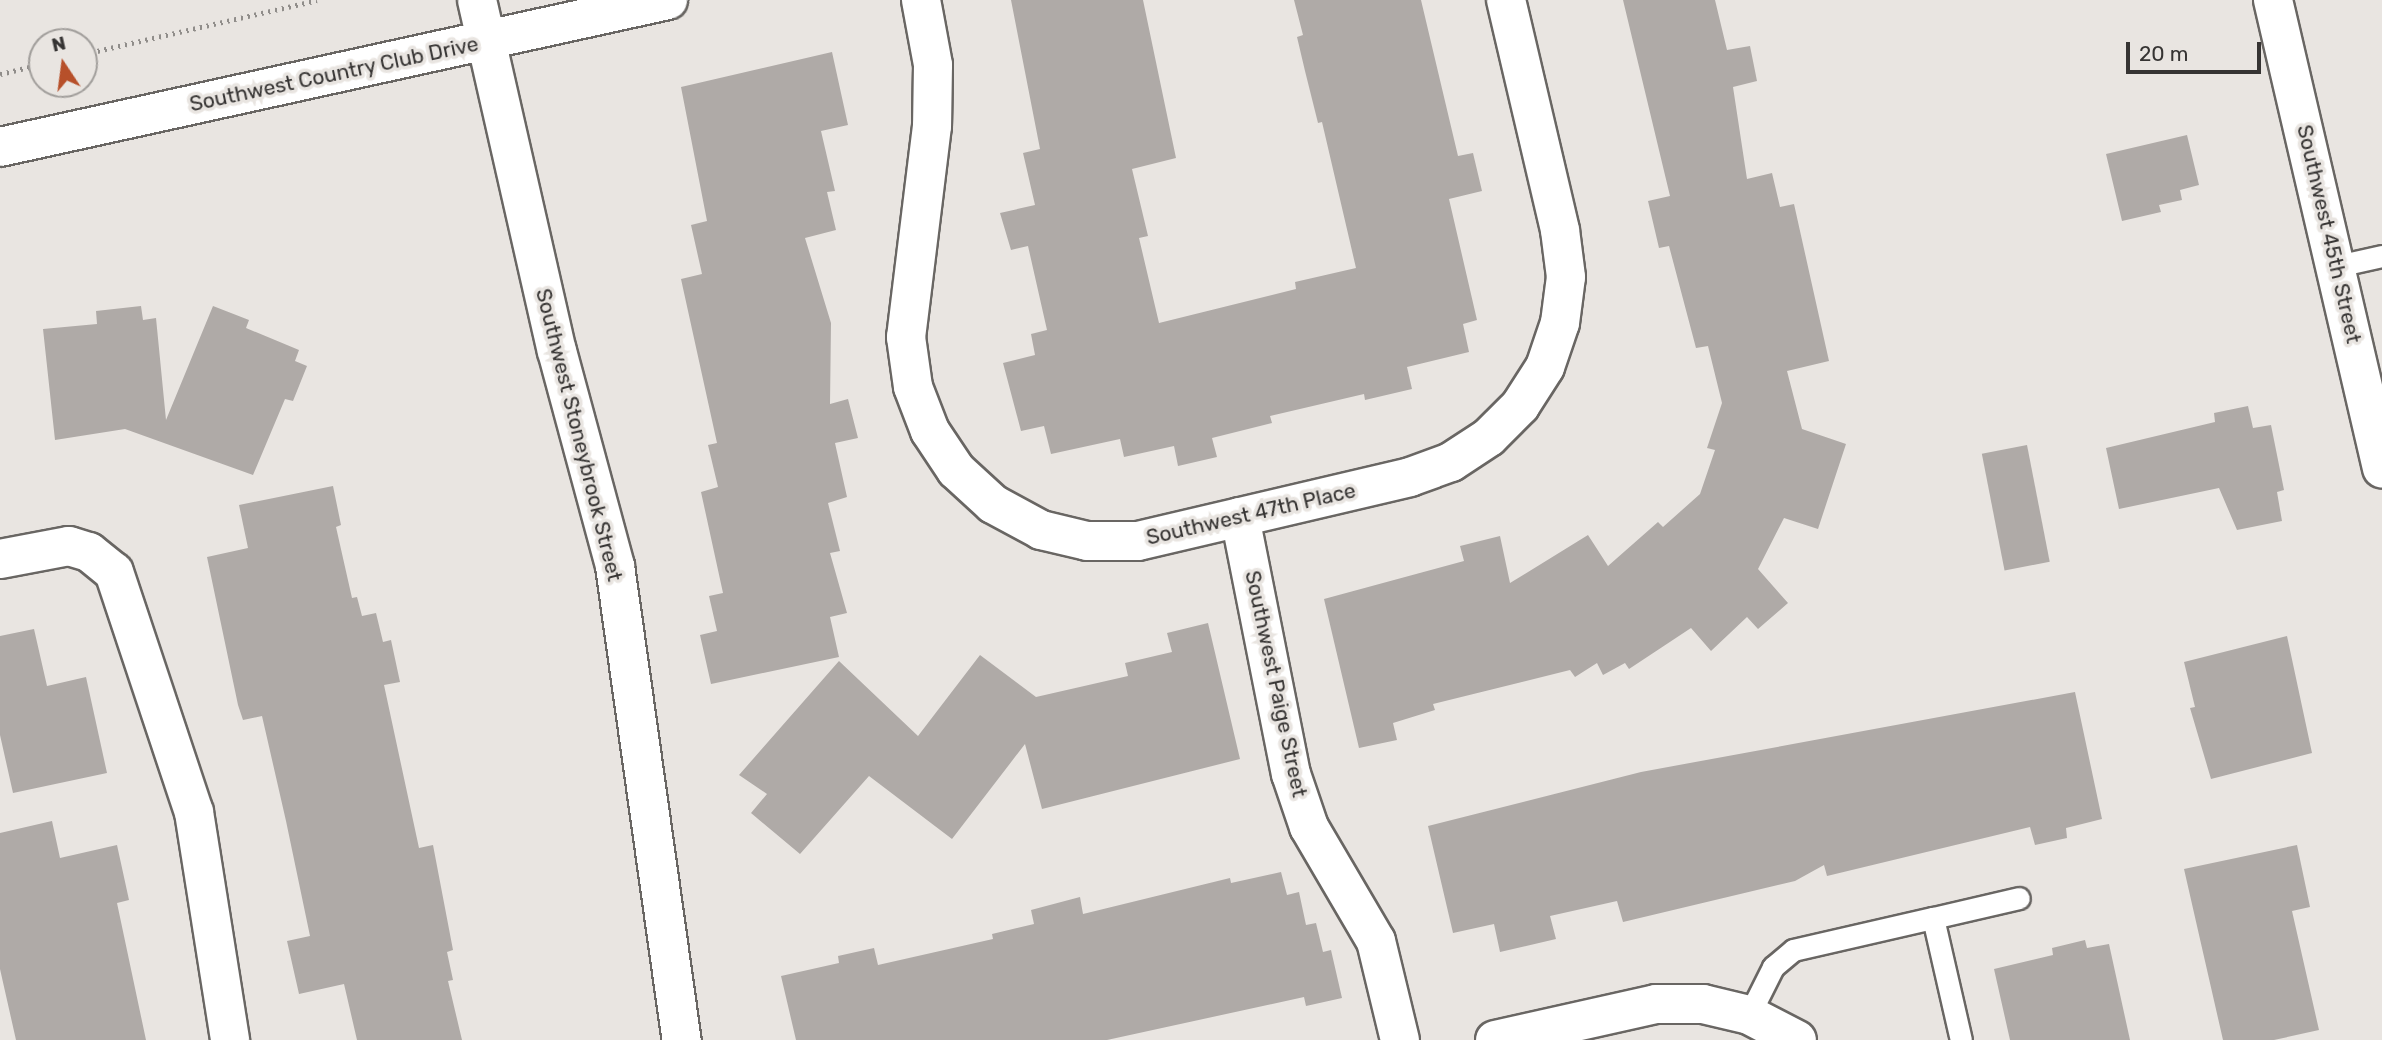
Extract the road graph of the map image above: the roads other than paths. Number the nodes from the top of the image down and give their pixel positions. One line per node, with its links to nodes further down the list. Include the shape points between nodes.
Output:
1 (477, 0): 6 (street, Southwest Stoneybrook Street)
2 (668, 0): 6 (street, Southwest Country Club Drive)
3 (921, 0): 12 (street, Southwest 47th Place, via 933,65 932,126 906,337 913,387 930,431 956,470 993,504 1041,530 1087,541 1138,541)
4 (1506, 0): 12 (street, Southwest 47th Place, via 1560,230 1566,277 1560,323 1545,367 1520,406 1451,462 1410,477)
5 (2273, 0): 9 (street, Southwest 45th Street)
6 (486, 41): 7 (street, Southwest Country Club Drive); 18 (street, Southwest Stoneybrook Street, via 557,351 615,566)
7 (0, 147)
8 (2382, 256): 9 (lane)
9 (2337, 266): 10 (street, Southwest 45th Street)
10 (2377, 420): 11 (street, Southwest 45th Street)
11 (2382, 469)
12 (1240, 517): 19 (street, Southwest Paige Street, via 1291,774 1309,827 1376,941)
13 (0, 559): 17 (street, via 69,546 89,552 114,572 194,812)
14 (2019, 898): 15 (lane)
15 (1933, 918): 16 (lane, via 1793,950 1773,967); 22 (lane)
16 (1749, 1015): 20 (street, via 1703,1004 1656,1004); 21 (street)
17 (230, 1040)
18 (682, 1040)
19 (1400, 1040)
20 (1495, 1040)
21 (1797, 1040)
22 (1961, 1040)

